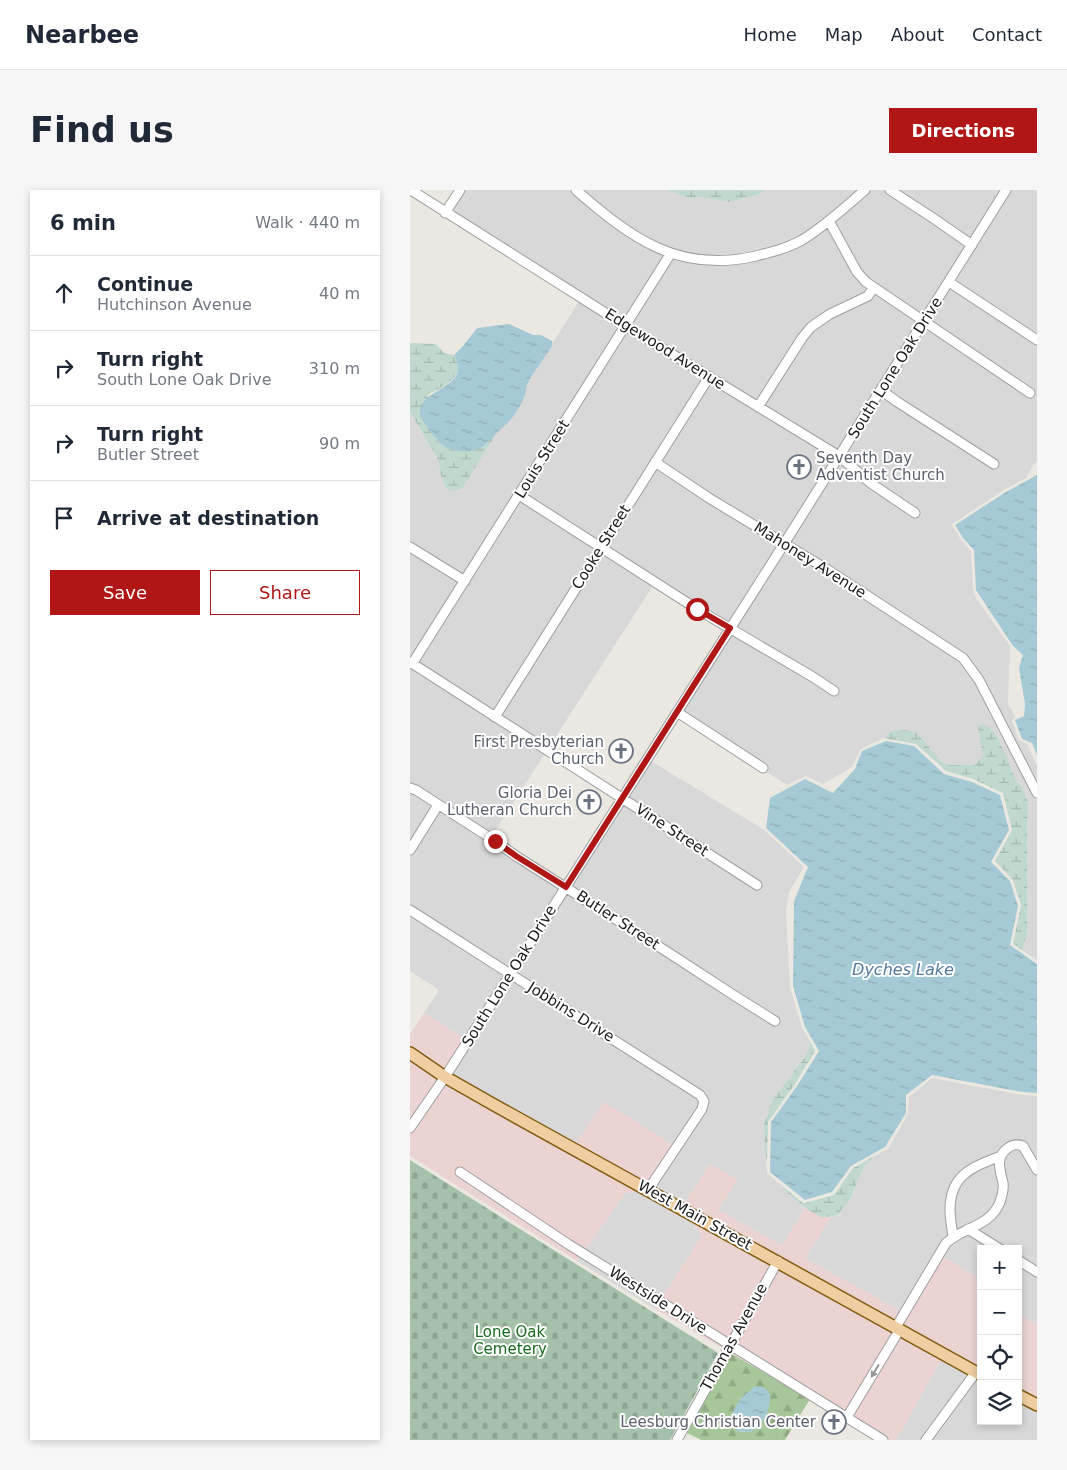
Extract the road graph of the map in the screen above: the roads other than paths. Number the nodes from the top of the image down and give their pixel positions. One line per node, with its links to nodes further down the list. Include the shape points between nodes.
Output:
1 (410, 190): 7 (street, Edgewood Avenue)
2 (460, 190): 7 (street)
3 (576, 190): 10 (street, via 614,222 648,244)
4 (864, 190): 8 (street)
5 (890, 190): 9 (street)
6 (1006, 190): 9 (street, South Lone Oak Drive)
7 (445, 213): 14 (street, Edgewood Avenue)
8 (829, 221): 10 (street, via 790,246 746,258 715,262); 12 (street, via 857,272)
9 (972, 245): 11 (street, South Lone Oak Drive)
10 (671, 253): 14 (street, Louis Street)
11 (949, 282): 13 (street, South Lone Oak Drive); 15 (street)
12 (874, 288): 13 (street); 19 (street, via 868,296 811,327)
13 (924, 322): 17 (street, South Lone Oak Drive); 18 (street)
14 (626, 326): 16 (street, Edgewood Avenue); 23 (street, Louis Street)
15 (1037, 340)
16 (709, 377): 19 (street, Edgewood Avenue); 21 (street, Cooke Street)
17 (881, 390): 20 (street, South Lone Oak Drive); 22 (street)
18 (1030, 392)
19 (758, 407): 20 (street, Edgewood Avenue)
20 (839, 456): 24 (street, Edgewood Avenue, via 872,484); 25 (street, South Lone Oak Drive)
21 (655, 462): 25 (street, Mahoney Avenue); 27 (street, Cooke Street)
22 (994, 464)
23 (519, 495): 27 (street); 28 (street, Louis Street)
24 (915, 513)
25 (784, 544): 29 (street, South Lone Oak Drive); 36 (street, Mahoney Avenue, via 964,659 979,680)
26 (410, 547): 28 (street)
27 (601, 547): 29 (street); 33 (street, Cooke Street)
28 (465, 581): 30 (street, Louis Street)
29 (730, 628): 31 (street); 32 (street, South Lone Oak Drive)
30 (411, 663): 33 (street, Vine Street)
31 (834, 691)
32 (677, 712): 34 (street); 37 (street, South Lone Oak Drive)
33 (495, 717): 37 (street, Vine Street)
34 (763, 768)
35 (410, 788): 38 (street, Butler Street)
36 (1037, 792)
37 (622, 798): 40 (street, Vine Street); 41 (street, South Lone Oak Drive)
38 (438, 805): 39 (street); 41 (street, Butler Street)
39 (410, 850)
40 (757, 885)
41 (566, 887): 43 (street, South Lone Oak Drive); 44 (street, Butler Street)
42 (410, 910): 43 (street, Jobbins Drive)
43 (510, 974): 46 (street, South Lone Oak Drive); 51 (street, Jobbins Drive, via 700,1095 704,1101 702,1109)
44 (776, 1021)
45 (410, 1053): 46 (main road, West Main Street)
46 (445, 1077): 47 (street, South Lone Oak Drive); 51 (main road, West Main Street)
47 (410, 1128)
48 (1001, 1156): 49 (street, via 1011,1146 1020,1145); 52 (street, via 999,1168 1003,1190 999,1204 980,1225); 53 (street, via 970,1170 954,1185 950,1202)
49 (1037, 1170)
50 (460, 1172): 59 (street, Westside Drive)
51 (648, 1190): 55 (main road, West Main Street)
52 (968, 1229): 53 (street); 54 (street)
53 (953, 1237): 58 (street, via 946,1243)
54 (994, 1245)
55 (778, 1261): 58 (main road, West Main Street); 59 (street, Thomas Avenue)
56 (1022, 1263): 57 (street)
57 (1037, 1272)
58 (898, 1328): 60 (main road, West Main Street); 64 (street, one-way to 64)
59 (730, 1345): 64 (street, Westside Drive); 65 (street, Thomas Avenue)
60 (977, 1373)
61 (977, 1375): 67 (street)
62 (1022, 1397): 63 (main road)
63 (1037, 1405)
64 (847, 1417): 66 (street, Westside Drive)
65 (677, 1440)
66 (883, 1440)
67 (926, 1440)

